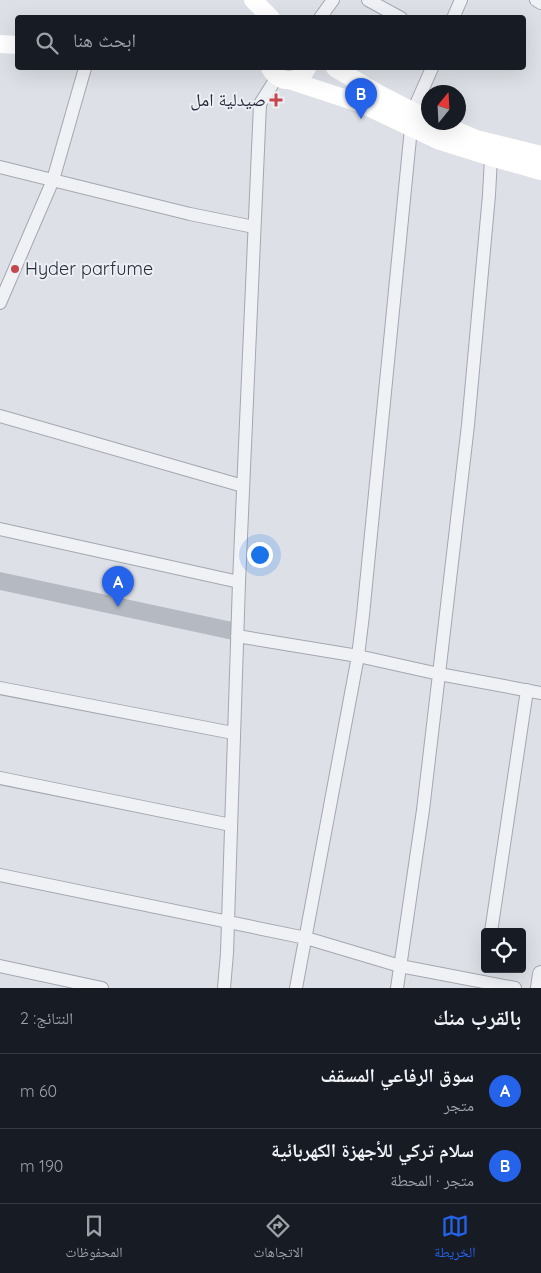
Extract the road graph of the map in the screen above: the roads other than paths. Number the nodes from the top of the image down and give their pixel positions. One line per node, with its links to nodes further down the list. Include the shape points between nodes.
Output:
1 (253, 0): 7 (main road)
2 (333, 0): 8 (street)
3 (368, 0): 9 (street)
4 (461, 0): 10 (street)
5 (536, 0): 6 (street)
6 (541, 3)
7 (268, 15)
8 (322, 15)
9 (396, 15)
10 (454, 15)
11 (0, 44): 12 (main road)
12 (15, 44)
13 (84, 70): 24 (street)
14 (306, 70): 17 (main road, via 296,79)
15 (337, 70): 18 (main road)
16 (431, 70): 18 (street)
17 (278, 75): 18 (main road); 25 (street, via 260,104)
18 (418, 119): 21 (main road, via 440,141); 32 (street)
19 (455, 130): 20 (main road, via 476,139)
20 (541, 155)
21 (491, 158): 23 (main road); 33 (street, via 468,425)
22 (0, 167): 24 (street)
23 (541, 171)
24 (53, 180): 25 (street); 26 (street)
25 (254, 227): 28 (street)
26 (0, 303)
27 (0, 416): 28 (street)
28 (243, 486): 30 (street)
29 (0, 529): 30 (street)
30 (239, 582): 31 (street)
31 (237, 636): 32 (street); 37 (street)
32 (358, 656): 33 (street); 43 (street)
33 (439, 674): 35 (street); 45 (street)
34 (0, 688): 37 (street)
35 (527, 690): 36 (street); 42 (street)
36 (541, 693)
37 (233, 733): 39 (street)
38 (0, 778): 39 (street)
39 (230, 825): 41 (street)
40 (0, 875): 41 (street)
41 (228, 923): 43 (street); 49 (street)
42 (493, 928)
43 (306, 938): 45 (street); 50 (street)
44 (0, 966): 48 (street)
45 (400, 966): 47 (street); 51 (street)
46 (541, 974): 53 (street)
47 (484, 980): 52 (street)
48 (102, 988)
49 (224, 988)
50 (296, 988)
51 (397, 988)
52 (515, 988)
53 (539, 988)

